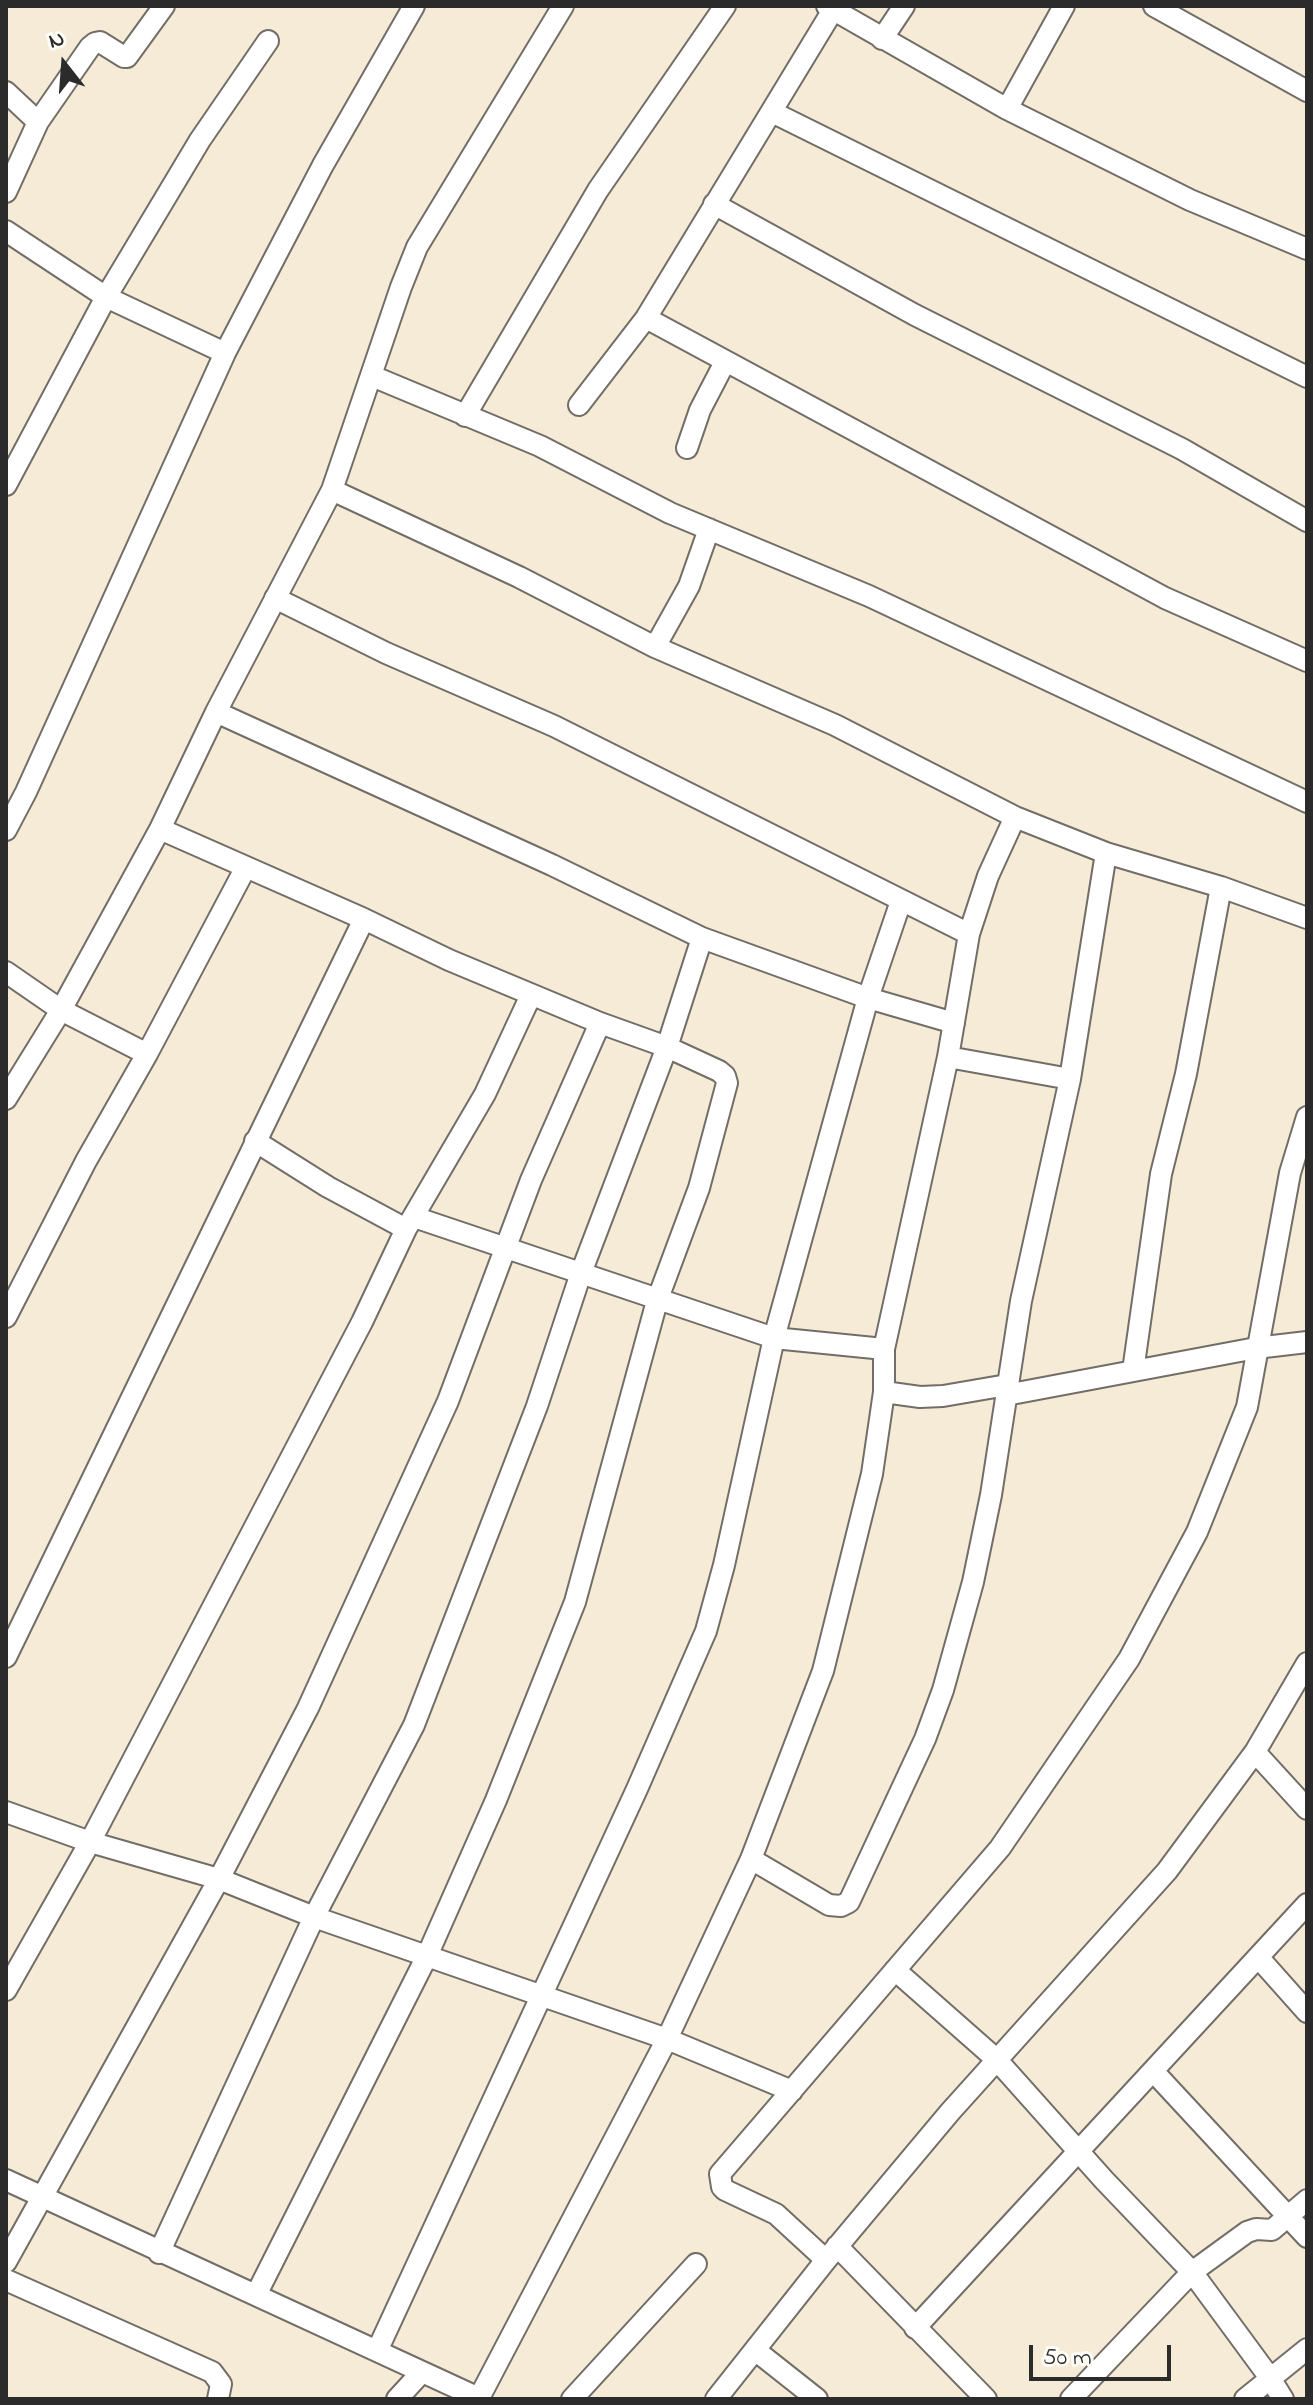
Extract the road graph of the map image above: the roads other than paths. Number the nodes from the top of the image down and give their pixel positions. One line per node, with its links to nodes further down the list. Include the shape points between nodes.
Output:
1 (164, 6): 15 (street, via 127,57 95,43)
2 (414, 6): 22 (street)
3 (563, 6): 24 (street, via 417,247)
4 (725, 6): 27 (street, via 598,190)
5 (904, 6): 9 (street)
6 (1064, 6): 13 (street)
7 (1154, 6): 11 (street)
8 (830, 8): 9 (street); 14 (street)
9 (882, 39): 13 (street)
10 (268, 41): 20 (street, via 200,140)
11 (1307, 91)
12 (6, 92): 15 (street)
13 (1007, 109): 19 (street, via 1190,200)
14 (772, 112): 17 (street); 25 (street)
15 (38, 122): 16 (street)
16 (6, 192)
17 (714, 204): 21 (street); 31 (street, via 915,315 1182,449)
18 (6, 231): 20 (street)
19 (1307, 249)
20 (106, 297): 22 (street); 29 (street)
21 (646, 318): 23 (street); 26 (street)
22 (225, 353): 40 (street)
23 (725, 362): 28 (street); 35 (street, via 1165,598)
24 (372, 376): 27 (street); 30 (street)
25 (1307, 377)
26 (579, 405)
27 (465, 416): 32 (street, via 540,446)
28 (687, 448)
29 (6, 485)
30 (332, 490): 33 (street); 34 (street)
31 (1307, 521)
32 (709, 529): 34 (street, via 689,586); 37 (street, via 869,596)
33 (275, 598): 36 (street); 44 (street, via 554,726)
34 (655, 647): 38 (street, via 835,725)
35 (1307, 661)
36 (216, 712): 39 (street); 48 (street)
37 (1307, 802)
38 (1015, 817): 41 (street); 47 (street)
39 (160, 829): 42 (street); 52 (street)
40 (6, 830)
41 (1106, 853): 43 (street); 58 (street)
42 (246, 867): 46 (street); 56 (street)
43 (1221, 887): 45 (street); 71 (street, via 1186,1074 1161,1174)
44 (901, 901): 47 (street); 51 (street)
45 (1307, 918)
46 (364, 919): 50 (street); 61 (street)
47 (969, 934): 54 (street)
48 (702, 938): 51 (street); 55 (street)
49 (6, 972): 52 (street)
50 (531, 995): 53 (street); 62 (street, via 485,1094)
51 (868, 998): 54 (street); 67 (street)
52 (61, 1010): 56 (street); 59 (street)
53 (600, 1023): 55 (street); 63 (street)
54 (954, 1023): 57 (street)
55 (667, 1047): 64 (street); 65 (street, via 719,1071 727,1083 699,1188)
56 (147, 1054): 66 (street)
57 (948, 1057): 58 (street); 70 (street)
58 (1070, 1079): 72 (street)
59 (6, 1099)
60 (1307, 1117): 69 (street, via 1290,1173)
61 (255, 1141): 62 (street, via 328,1187); 74 (street)
62 (410, 1223): 63 (street); 79 (street)
63 (504, 1249): 64 (street); 81 (street, via 417,1471 308,1708)
64 (581, 1273): 65 (street); 83 (street, via 537,1406 414,1725)
65 (657, 1301): 67 (street); 84 (street, via 575,1602)
66 (6, 1317)
67 (774, 1338): 70 (street); 88 (street, via 706,1631)
68 (1307, 1342): 69 (street)
69 (1256, 1348): 71 (street); 86 (street, via 1247,1407 1197,1532 1129,1659 1000,1848)
70 (884, 1349): 73 (street)
71 (1133, 1371): 72 (street)
72 (1007, 1390): 73 (street, via 920,1397); 80 (street, via 973,1582 943,1690 849,1902 829,1905)
73 (884, 1392): 80 (street, via 872,1474 823,1671)
74 (6, 1657)
75 (1307, 1663): 76 (street)
76 (1255, 1752): 77 (street); 91 (street, via 1167,1871)
77 (1307, 1809)
78 (6, 1812): 79 (street)
79 (90, 1842): 81 (street); 87 (street)
80 (751, 1859): 90 (street)
81 (219, 1879): 83 (street); 96 (street)
82 (1307, 1904): 85 (street)
83 (314, 1917): 84 (street); 100 (street)
84 (427, 1956): 88 (street); 106 (street)
85 (1258, 1957): 89 (street); 92 (street)
86 (895, 1970): 91 (street); 93 (street)
87 (6, 1990)
88 (543, 1995): 90 (street); 110 (street)
89 (1307, 2012)
90 (667, 2039): 93 (street); 115 (street)
91 (996, 2059): 94 (street); 101 (street)
92 (1153, 2071): 94 (street); 98 (street)
93 (792, 2091): 101 (street, via 720,2174 720,2181 725,2190 776,2214)
94 (1078, 2152): 104 (street); 107 (street)
95 (6, 2180): 96 (street)
96 (42, 2197): 100 (street); 102 (street)
97 (1307, 2200): 98 (street)
98 (1289, 2217): 99 (street); 104 (street, via 1272,2230 1247,2232)
99 (1307, 2237)
100 (159, 2253): 106 (street)
101 (832, 2253): 107 (street); 109 (street)
102 (6, 2262)
103 (696, 2264): 116 (street)
104 (1192, 2272): 112 (street); 120 (street)
105 (6, 2280): 113 (street, via 212,2372 221,2384)
106 (256, 2295): 110 (street)
107 (915, 2328): 119 (street)
108 (1307, 2349): 112 (street)
109 (755, 2350): 117 (street); 118 (street)
110 (377, 2351): 111 (street)
111 (421, 2373): 114 (street); 115 (street)
112 (1270, 2378): 121 (street); 122 (street)
113 (218, 2399)
114 (397, 2399)
115 (480, 2399)
116 (572, 2399)
117 (716, 2399)
118 (817, 2399)
119 (986, 2399)
120 (1071, 2399)
121 (1245, 2399)
122 (1283, 2399)

